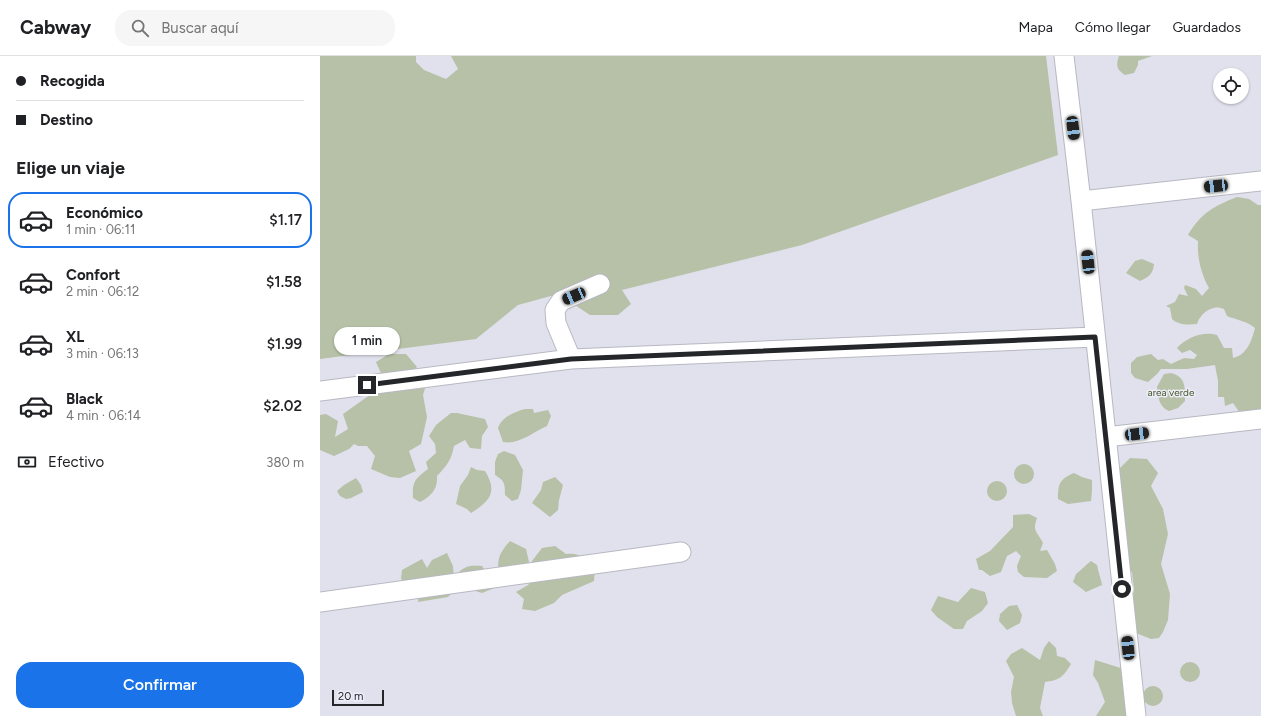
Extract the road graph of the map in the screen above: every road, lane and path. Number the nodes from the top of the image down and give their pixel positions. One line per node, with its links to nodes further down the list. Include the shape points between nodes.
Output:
1 (1064, 56): 3 (street)
2 (1261, 181): 3 (street)
3 (1081, 201): 5 (street)
4 (600, 284): 6 (street, via 561,301 555,310 556,323)
5 (1095, 337): 6 (street); 9 (street)
6 (571, 359): 7 (street)
7 (320, 391)
8 (1261, 420): 9 (street)
9 (1106, 437): 12 (street)
10 (681, 552): 11 (street)
11 (320, 602)
12 (1136, 716)

